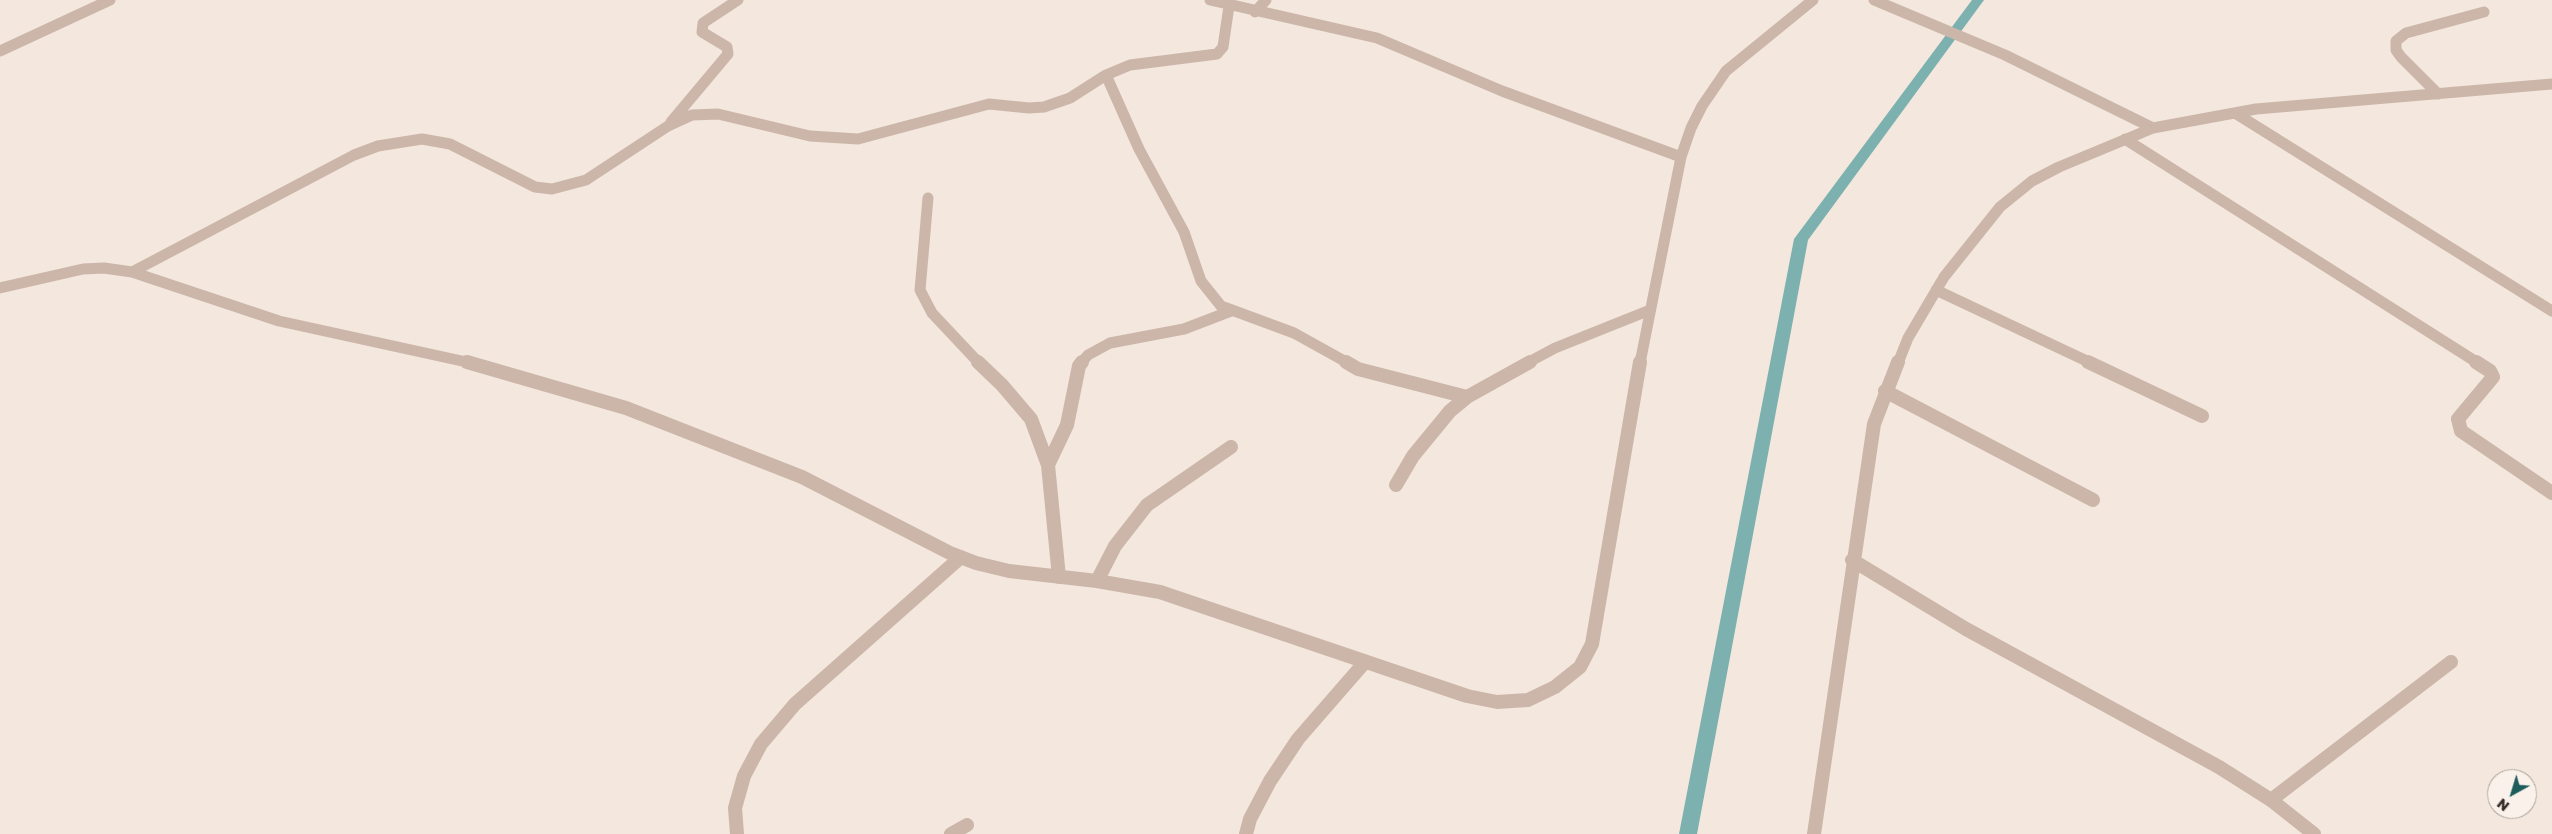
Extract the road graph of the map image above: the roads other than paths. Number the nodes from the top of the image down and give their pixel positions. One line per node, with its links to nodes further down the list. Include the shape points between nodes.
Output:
1 (110, 0): 10 (street)
2 (738, 0): 15 (street, via 703,23 702,32 727,47 728,54)
3 (1210, 0): 7 (street)
4 (1266, 0): 8 (street)
5 (1813, 0): 18 (street, via 1726,71 1702,106)
6 (1874, 0): 16 (street, via 2005,55)
7 (1229, 6): 8 (street); 11 (street, via 1223,47 1217,54 1145,62)
8 (1255, 12): 18 (street, via 1377,38 1510,94)
9 (2484, 12): 13 (street, via 2406,33 2396,41 2396,50 2401,57)
10 (0, 51)
11 (1106, 75): 15 (street, via 1070,98 1044,107 989,104 858,139 810,136 705,113 692,114); 24 (street, via 1184,232 1202,281 1220,306)
12 (2552, 84): 13 (street)
13 (2438, 94): 14 (street)
14 (2235, 113): 16 (street); 25 (street)
15 (668, 126): 20 (street, via 586,180 552,189 535,187 450,144 422,139 378,146 354,155)
16 (2153, 128): 17 (street)
17 (2125, 138): 22 (street, via 2032,181 2000,207); 32 (street, via 2486,367 2493,377 2458,419 2461,431)
18 (1681, 157): 23 (street)
19 (928, 198): 30 (street, via 919,278 924,300 963,348 1002,385 1031,419)
20 (132, 272): 21 (street, via 83,269); 34 (street, via 279,321 456,360 626,408 802,477)
21 (0, 288)
22 (1936, 290): 26 (street, via 1908,338); 28 (street)
23 (1650, 310): 27 (street, via 1555,348); 38 (street, via 1592,644 1580,667 1555,687 1528,700 1497,702 1467,696)
24 (1231, 311): 27 (street, via 1294,332 1358,369); 30 (street, via 1202,324 1110,344 1088,355 1079,366 1067,425)
25 (2552, 311)
26 (1885, 391): 33 (street); 35 (street, via 1874,424)
27 (1467, 397): 31 (street, via 1413,456)
28 (2202, 416)
29 (1231, 447): 37 (street, via 1147,505 1115,546)
30 (1048, 465): 36 (street)
31 (1396, 486)
32 (2552, 493)
33 (2093, 500)
34 (961, 557): 36 (street, via 1009,571); 42 (street, via 819,681 762,744 744,776 735,808)
35 (1852, 560): 40 (street, via 1966,629 2219,767); 45 (street)
36 (1059, 577): 37 (street)
37 (1098, 581): 38 (street, via 1160,592)
38 (1365, 662): 44 (street, via 1298,739 1270,781 1250,819)
39 (2451, 662): 40 (street)
40 (2271, 800): 46 (street)
41 (967, 825): 43 (street)
42 (737, 834)
43 (951, 834)
44 (1246, 834)
45 (1814, 834)
46 (2314, 834)

